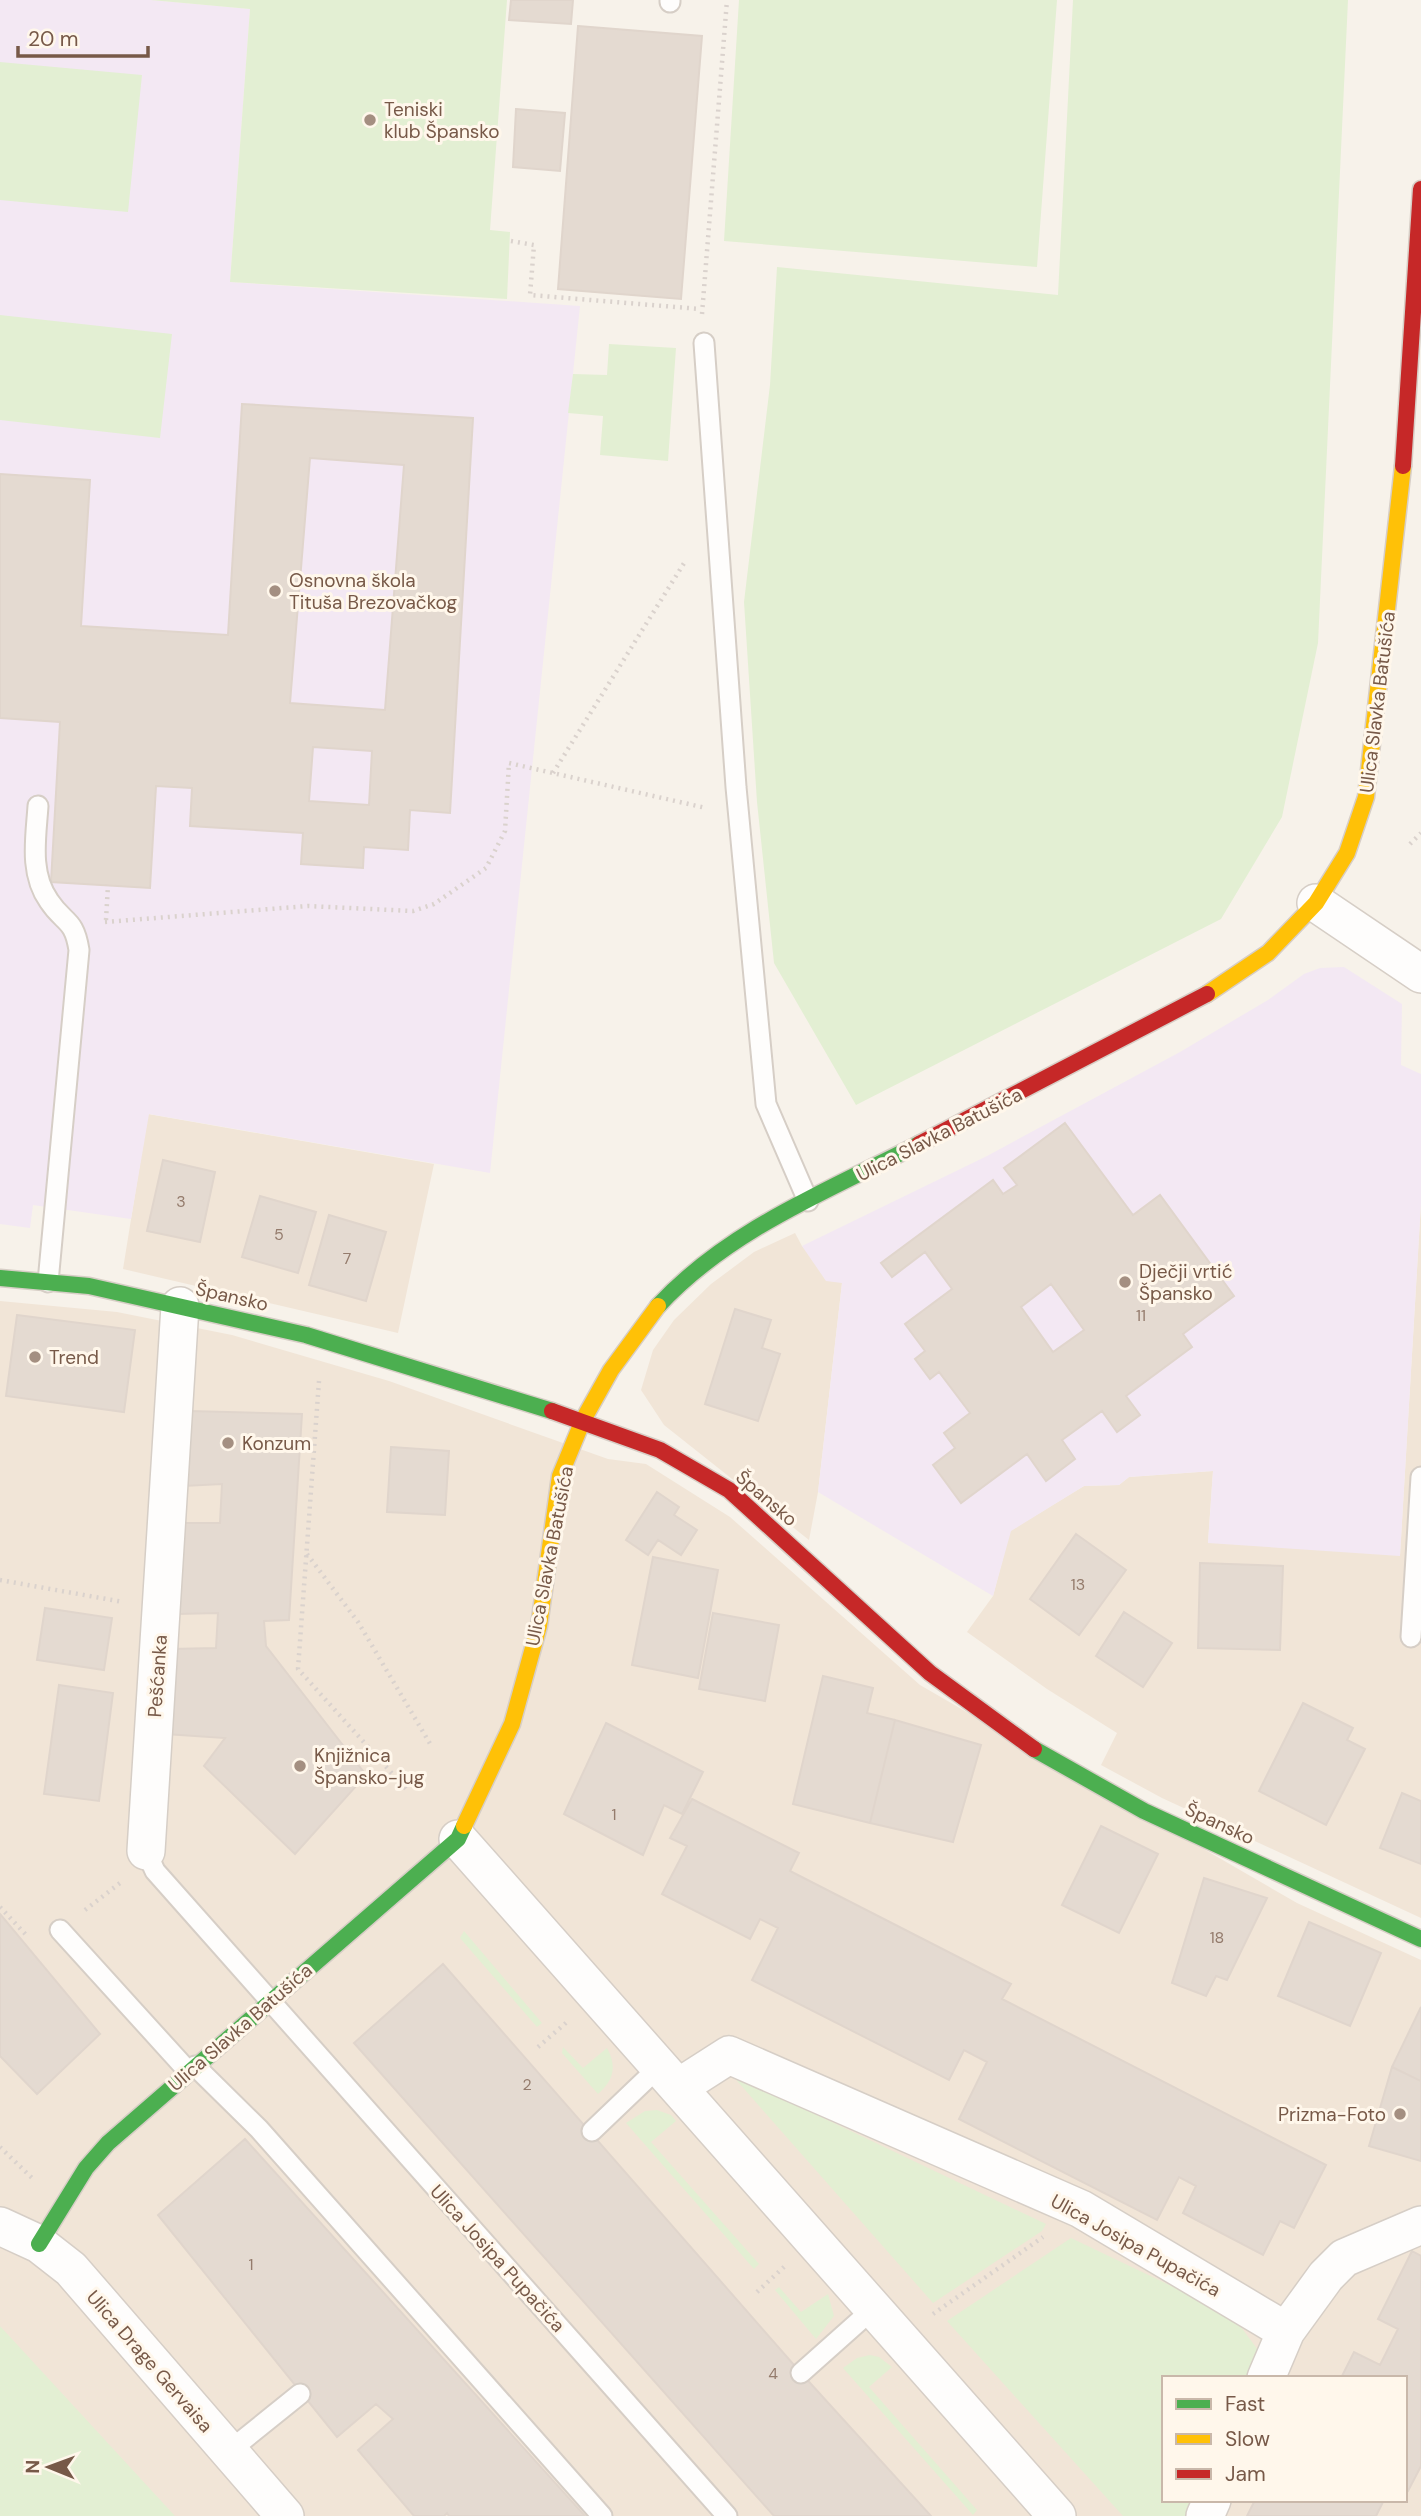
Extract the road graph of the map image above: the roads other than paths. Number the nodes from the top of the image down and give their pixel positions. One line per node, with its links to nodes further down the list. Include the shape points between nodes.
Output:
1 (1421, 189): 3 (street, Ulica Slavka Batušića)
2 (704, 343): 7 (lane, via 766,1104)
3 (1411, 490): 5 (street, Ulica Slavka Batušića, via 1366,797 1347,853)
4 (38, 806): 9 (lane, via 34,856 39,878 48,901 76,929 79,950)
5 (1316, 903): 6 (street); 7 (street, Ulica Slavka Batušića, via 1268,953 1190,1004)
6 (1421, 974)
7 (808, 1201): 11 (street, Ulica Slavka Batušića, via 718,1252 679,1283 650,1314)
8 (0, 1278): 9 (street, Špansko)
9 (48, 1282): 10 (street, Špansko)
10 (180, 1306): 11 (street, Špansko, via 306,1335); 15 (street, Pešćanka)
11 (583, 1420): 14 (street, Ulica Slavka Batušića, via 560,1476 538,1626 512,1724); 17 (street, Špansko, via 660,1450 729,1490 930,1673 1034,1749 1144,1811)
12 (1421, 1477): 13 (lane)
13 (1411, 1637)
14 (458, 1839): 18 (street, Ulica Slavka Batušića); 20 (street)
15 (146, 1850): 18 (lane, Pešćanka, via 155,1871)
16 (60, 1930): 19 (lane)
17 (1421, 1939)
18 (270, 2000): 19 (street, Ulica Slavka Batušića); 33 (lane, Ulica Josipa Pupačića)
19 (191, 2068): 24 (street, Ulica Slavka Batušića, via 86,2168); 32 (lane, via 259,2129)
20 (669, 2077): 21 (lane); 25 (street); 26 (street, Ulica Josipa Pupačića, via 729,2055 1081,2209)
21 (592, 2132)
22 (1421, 2225): 26 (street, via 1344,2258)
23 (0, 2227): 24 (street, Ulica Drage Gervaisa)
24 (39, 2244): 30 (street, Ulica Drage Gervaisa, via 71,2269)
25 (874, 2308): 27 (lane); 34 (street)
26 (1286, 2331): 28 (street)
27 (801, 2373)
28 (1267, 2376)
29 (300, 2394): 30 (lane)
30 (228, 2452): 31 (street, Ulica Drage Gervaisa)
31 (285, 2516)
32 (601, 2516)
33 (727, 2516)
34 (1057, 2516)

